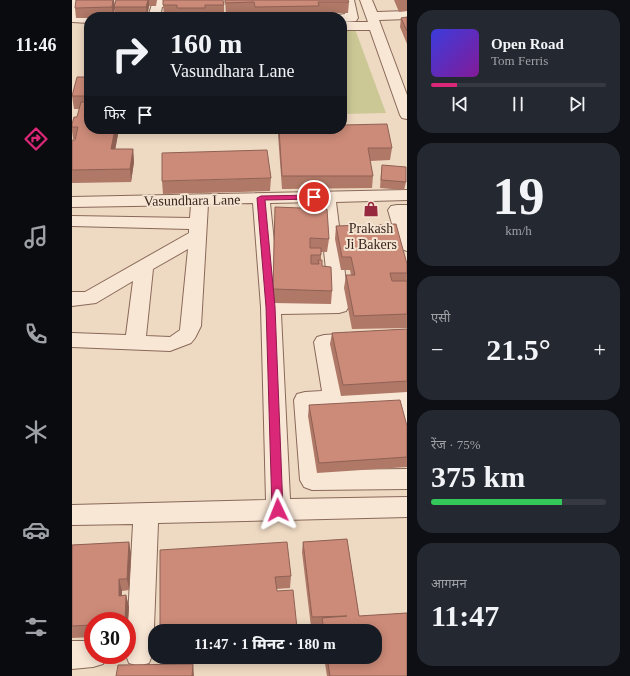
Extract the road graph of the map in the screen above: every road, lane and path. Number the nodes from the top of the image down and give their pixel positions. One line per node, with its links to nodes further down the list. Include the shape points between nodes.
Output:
1 (78, 0): 10 (street, via 74,19)
2 (164, 0): 6 (street, via 164,3 157,4)
3 (348, 0): 9 (street, via 352,18)
4 (366, 0): 11 (street)
5 (384, 6): 7 (street, via 386,12)
6 (155, 12)
7 (407, 12)
8 (407, 16): 11 (street)
9 (347, 18)
10 (84, 19)
11 (373, 21): 12 (street); 15 (street)
12 (347, 25)
13 (72, 26): 14 (street)
14 (84, 26)
15 (401, 82): 16 (street)
16 (407, 115)
17 (407, 195): 18 (street, Vasundhara Lane)
18 (327, 197): 19 (street, Vasundhara Lane); 28 (street, via 339,306)
19 (261, 198): 20 (street, Vasundhara Lane); 28 (street)
20 (200, 200): 21 (street, Vasundhara Lane); 24 (street)
21 (72, 202)
22 (407, 210): 25 (street, via 397,210)
23 (72, 221): 24 (street)
24 (198, 230): 26 (street); 31 (street, via 192,326 189,334 181,341 170,344)
25 (407, 245)
26 (144, 267): 27 (street, via 89,298); 31 (street)
27 (72, 299)
28 (271, 307): 36 (street)
29 (407, 337): 32 (street, via 324,342)
30 (72, 340): 31 (street)
31 (135, 342)
32 (334, 399): 33 (street); 34 (street, via 305,400 312,480)
33 (406, 407)
34 (407, 479)
35 (407, 507): 36 (street)
36 (278, 510): 37 (street)
37 (146, 513): 38 (street); 39 (street)
38 (72, 515)
39 (140, 653)
40 (84, 654): 41 (street)
41 (72, 655)

